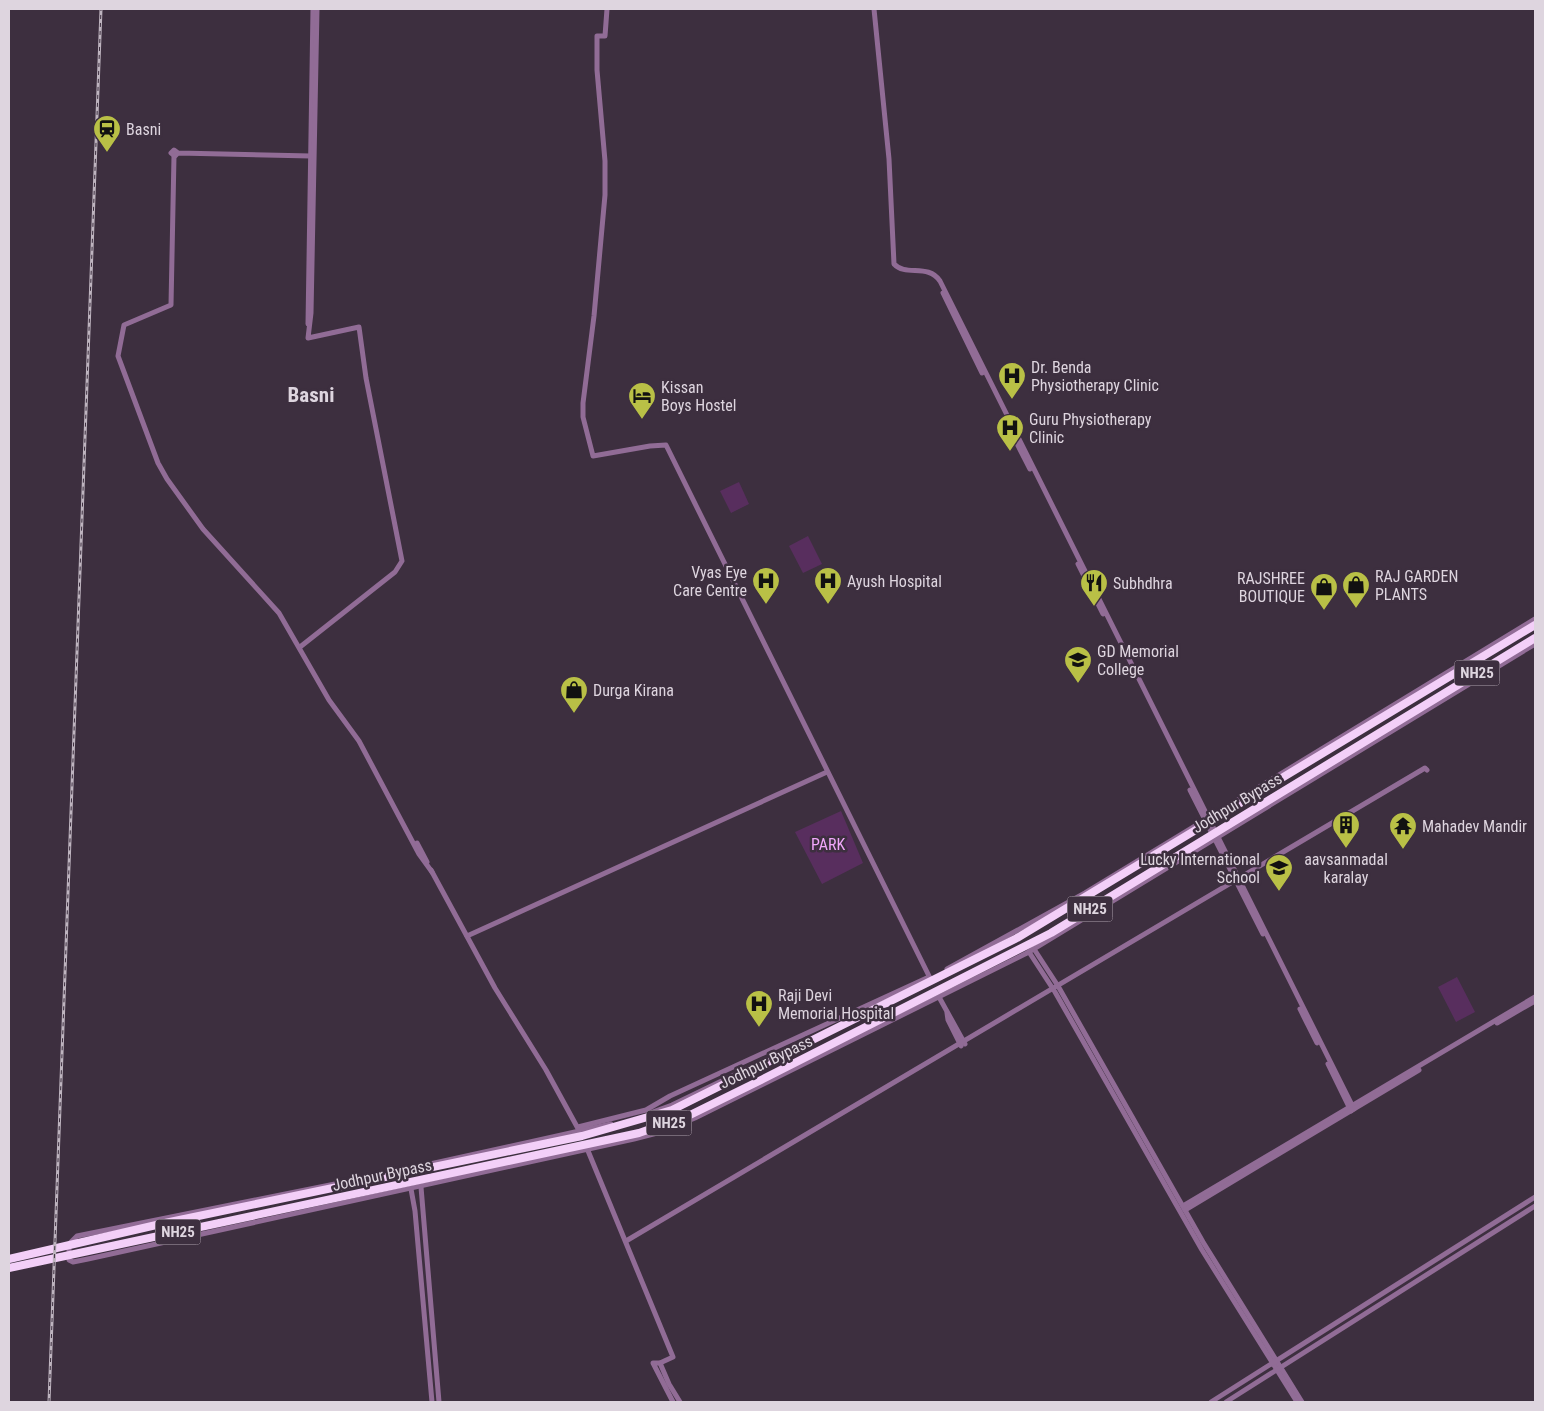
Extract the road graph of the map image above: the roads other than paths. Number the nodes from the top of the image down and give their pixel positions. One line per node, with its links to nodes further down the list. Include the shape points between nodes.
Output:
1 (315, 9): 4 (street)
2 (607, 9): 10 (street, via 605,36 597,36 605,161 594,316 583,403 593,456 666,445)
3 (874, 9): 11 (street, via 890,166 894,264 934,274)
4 (312, 156): 9 (street, via 308,338 359,327 402,561 395,572); 9 (street, via 176,155 171,305 124,325 118,356 167,479 211,539 279,613)
5 (1535, 619): 11 (street)
6 (1535, 625): 23 (highway, via 1080,901 968,963 672,1110)
7 (1535, 638): 24 (highway, Jodhpur Bypass / NH25, via 1051,933 690,1115)
8 (1535, 644): 12 (street)
9 (300, 647): 14 (street, via 423,852)
10 (827, 773): 14 (street); 16 (street)
11 (1206, 817): 12 (street); 16 (street, via 1037,921)
12 (1217, 839): 13 (street); 15 (street)
13 (1238, 880): 13 (street, via 1425,768 1427,770); 17 (street); 22 (street)
14 (467, 937): 23 (street)
15 (1032, 950): 17 (street); 19 (street)
16 (930, 978): 23 (street, via 670,1096 646,1110); 23 (street, via 672,1105)
17 (1056, 989): 21 (street); 29 (street); 34 (street, via 1202,1250)
18 (1535, 996): 22 (street)
19 (939, 997): 21 (street); 24 (street, via 695,1118 661,1132)
20 (1535, 1001): 22 (street)
21 (962, 1044): 30 (street)
22 (1352, 1108): 29 (street)
23 (580, 1132): 24 (street); 26 (street, via 77,1236 69,1244 69,1260 88,1259); 31 (highway)
24 (587, 1147): 25 (street); 30 (street); 32 (highway, Jodhpur Bypass / NH25)
25 (421, 1187): 26 (street); 37 (street)
26 (411, 1189): 36 (street)
27 (1535, 1197): 34 (street)
28 (1535, 1206): 35 (street)
29 (1184, 1208): 34 (street)
30 (627, 1243): 33 (street, via 673,1357)
31 (9, 1259)
32 (9, 1268)
33 (660, 1363): 38 (street, via 653,1363); 39 (street)
34 (1274, 1363): 35 (street); 40 (street)
35 (1278, 1369): 41 (street); 42 (street); 43 (street)
36 (432, 1402)
37 (439, 1402)
38 (673, 1402)
39 (680, 1402)
40 (1211, 1402)
41 (1226, 1402)
42 (1297, 1402)
43 (1302, 1402)

